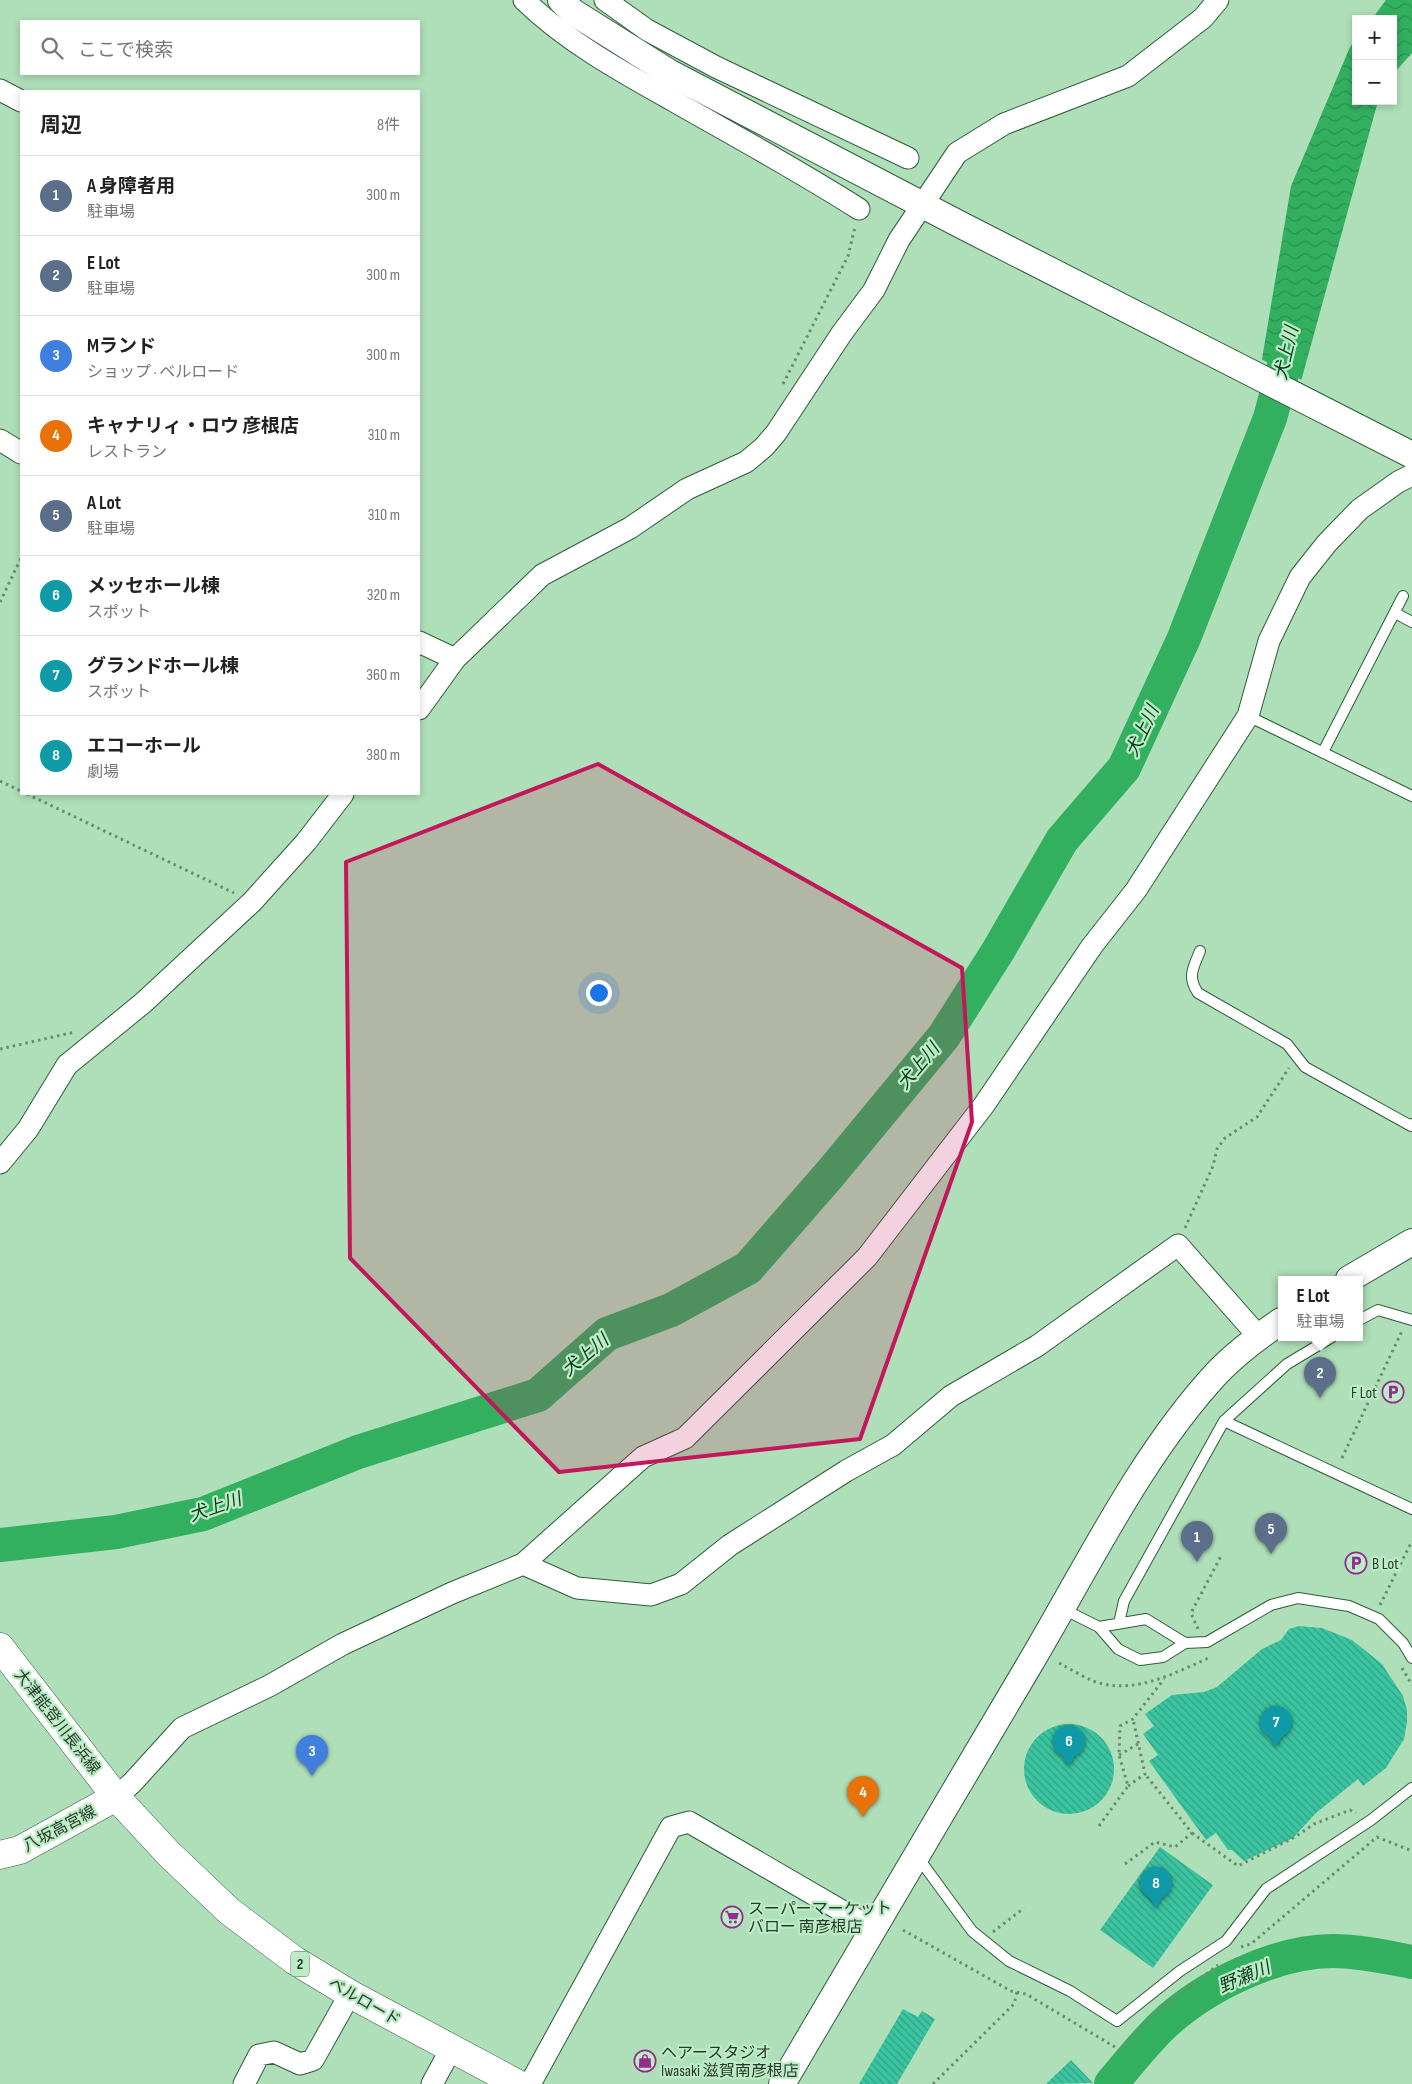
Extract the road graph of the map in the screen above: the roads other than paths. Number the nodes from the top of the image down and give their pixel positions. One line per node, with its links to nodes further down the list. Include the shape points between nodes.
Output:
1 (524, 0): 9 (street, via 605,62)
2 (561, 0): 8 (street, via 573,12 670,73)
3 (605, 0): 7 (street, via 647,30 716,67)
4 (1218, 0): 8 (street, via 1203,18 1128,76 1004,124 957,153)
5 (0, 90): 6 (street)
6 (20, 100)
7 (908, 158)
8 (921, 204): 12 (street); 18 (street, via 898,240 874,290 764,447 746,462 687,489 630,528 542,575)
9 (860, 209)
10 (0, 440): 11 (street)
11 (20, 452)
12 (1406, 452)
13 (1412, 475): 20 (street, via 1360,510 1327,543 1300,577 1269,641)
14 (1403, 596): 15 (lane)
15 (1395, 613): 16 (lane); 21 (lane)
16 (1412, 622)
17 (420, 642): 18 (street)
18 (455, 659): 19 (street)
19 (420, 708)
20 (1248, 716): 21 (lane); 36 (street, via 1136,890 1092,946 984,1105 867,1257 685,1438 643,1457)
21 (1323, 752): 23 (lane)
22 (343, 795): 26 (street, via 252,902 143,1003 67,1065 28,1129)
23 (1412, 796)
24 (1200, 951): 25 (lane, via 1191,975 1198,993 1287,1044 1305,1067)
25 (1412, 1126)
26 (0, 1163)
27 (1412, 1242): 28 (street)
28 (1354, 1276)
29 (1363, 1318): 30 (lane, via 1378,1310)
30 (1412, 1320)
31 (1278, 1323): 32 (street)
32 (1259, 1337): 36 (street, via 1178,1245 1037,1346 951,1396 894,1445 846,1471 739,1540 681,1584 651,1595 577,1588); 37 (street, via 1219,1372 1164,1440 1108,1528)
33 (1325, 1341): 34 (lane, via 1287,1364)
34 (1224, 1421): 35 (lane); 38 (lane, via 1124,1601)
35 (1412, 1509)
36 (523, 1564): 44 (street, via 343,1644 269,1686 182,1728)
37 (1063, 1609): 39 (lane); 46 (street)
38 (1119, 1622): 39 (lane); 40 (lane, via 1146,1619)
39 (1099, 1627): 40 (lane, via 1118,1649 1140,1660 1163,1657)
40 (1185, 1643): 42 (lane, via 1207,1642 1271,1605 1298,1598 1349,1606 1375,1618 1403,1643)
41 (0, 1647): 44 (main road, 大津能登川長浜線 / 2)
42 (1412, 1658)
43 (1412, 1788): 46 (lane, via 1371,1820 1266,1889 1226,1941 1180,1971 1117,2021 1070,1991 1009,1961 972,1931)
44 (116, 1797): 45 (main road, 八坂高宮線, via 20,1850); 48 (main road, ベルロード / 2, via 168,1854 229,1911 294,1960)
45 (0, 1855)
46 (917, 1855): 47 (street)
47 (873, 1929): 52 (street, via 689,1822 670,1827); 53 (street)
48 (350, 1994): 49 (main road, ベルロード / 2); 50 (street, via 313,2060 300,2064 274,2052 260,2055)
49 (451, 2049): 51 (street); 52 (main road, ベルロード / 2)
50 (244, 2084)
51 (432, 2084)
52 (520, 2084)
53 (782, 2084)

